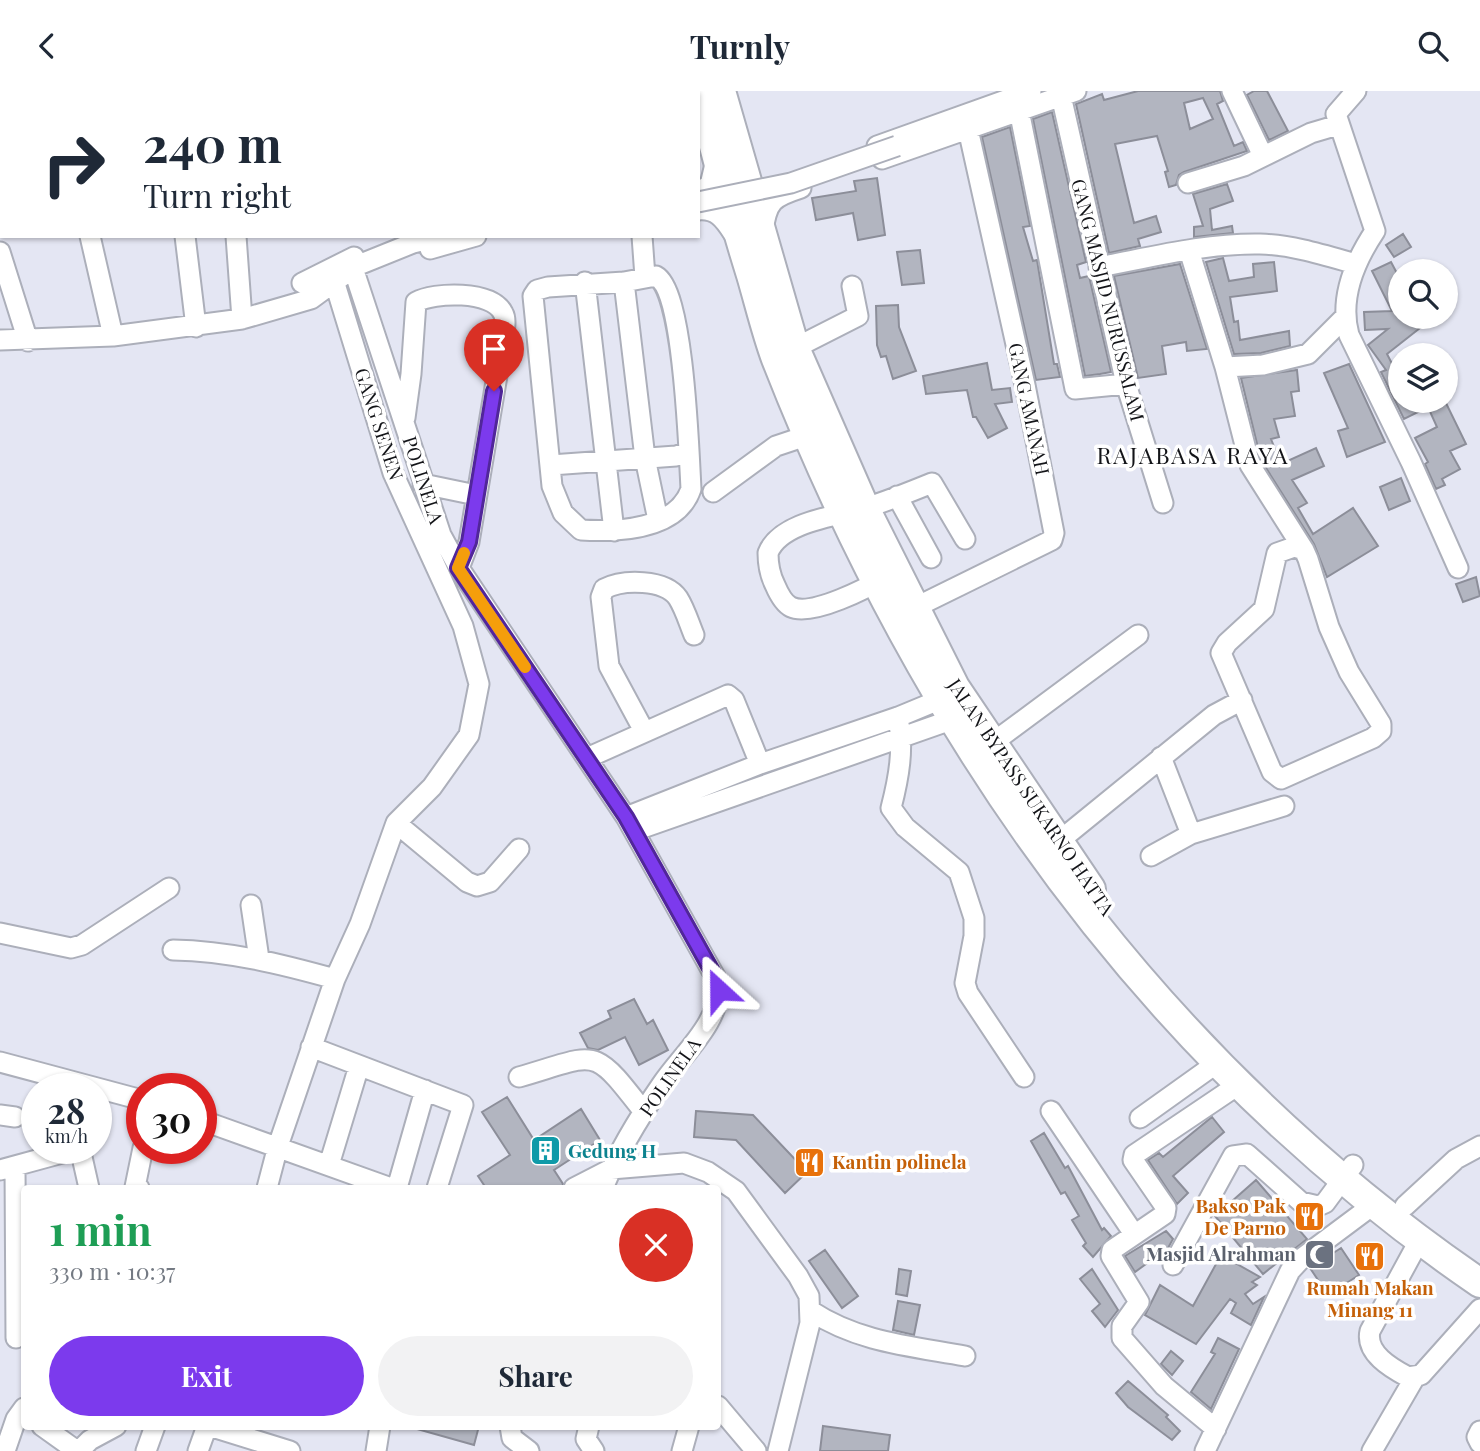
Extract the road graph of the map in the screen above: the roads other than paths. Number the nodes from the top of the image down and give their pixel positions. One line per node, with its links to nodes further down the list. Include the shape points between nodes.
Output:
1 (721, 91): 11 (highway, JALAN BYPASS SUKARNO HATTA)
2 (1031, 91): 10 (street)
3 (1232, 91): 12 (street)
4 (1356, 91): 8 (street, via 1337,111)
5 (1065, 92): 7 (street); 28 (street, GANG MASJID NURUSSALAM)
6 (700, 96): 11 (highway, JALAN BYPASS SUKARNO HATTA)
7 (1019, 110): 9 (street); 46 (street, via 1075,389)
8 (1338, 125): 12 (street); 27 (street, via 1375,231)
9 (968, 129): 10 (street); 67 (street, GANG AMANAH, via 1054,533 1052,540)
10 (914, 140): 14 (street); 16 (street, bridge, via 790,183)
11 (726, 155): 14 (street, via 766,179); 15 (street, via 710,185); 24 (highway, JALAN BYPASS SUKARNO HATTA)
12 (1263, 156): 13 (street)
13 (1188, 183)
14 (791, 184): 24 (street, via 767,209)
15 (700, 192)
16 (700, 202)
17 (700, 210): 24 (street, via 719,214)
18 (90, 238): 39 (street)
19 (185, 238): 37 (street)
20 (236, 238): 36 (street)
21 (399, 238): 35 (street, via 325,269)
22 (452, 238): 29 (street)
23 (642, 238): 30 (street)
24 (752, 242): 42 (highway, JALAN BYPASS SUKARNO HATTA); 48 (highway, JALAN BYPASS SUKARNO HATTA, via 775,356)
25 (1189, 250): 27 (street, via 1260,244); 28 (street); 43 (street)
26 (0, 252): 41 (street)
27 (1356, 264): 38 (street)
28 (1099, 267): 46 (street, GANG MASJID NURUSSALAM)
29 (354, 271): 34 (street); 35 (street); 44 (street, POLINELA)
30 (645, 277): 32 (street); 49 (street, via 660,279 674,314)
31 (585, 282): 32 (street); 51 (street); 52 (street, via 540,289 533,296)
32 (624, 282): 50 (street)
33 (852, 286): 42 (street, via 858,316)
34 (336, 287): 35 (street); 82 (street, GANG SENEN, via 393,473 463,626 479,684 470,735 432,787)
35 (306, 291): 36 (street)
36 (243, 319): 37 (street)
37 (196, 327): 39 (street)
38 (1349, 333): 43 (street, via 1308,354 1263,365); 65 (street)
39 (113, 336): 41 (street)
40 (0, 340): 41 (street)
41 (28, 341)
42 (795, 348): 58 (highway, JALAN BYPASS SUKARNO HATTA)
43 (1225, 367): 62 (street, via 1242,443 1255,477)
44 (388, 373): 45 (street); 47 (street, POLINELA)
45 (411, 374): 47 (street); 55 (street, via 416,302 443,294 476,297 500,307 505,316 503,340)
46 (1126, 384): 57 (street, GANG MASJID NURUSSALAM)
47 (404, 421): 53 (street, POLINELA)
48 (809, 435): 54 (street, via 776,446); 58 (highway, JALAN BYPASS SUKARNO HATTA)
49 (689, 452): 50 (street); 59 (street, via 687,503)
50 (645, 458): 51 (street); 59 (street)
51 (606, 461): 52 (street); 60 (street)
52 (551, 465): 60 (street, via 556,501 571,523 581,530)
53 (423, 484): 55 (street); 64 (street, POLINELA)
54 (713, 492)
55 (476, 495): 64 (street, via 469,542)
56 (897, 496): 58 (street); 61 (street, via 932,483); 63 (street)
57 (1163, 503)
58 (854, 510): 66 (highway, JALAN BYPASS SUKARNO HATTA); 66 (street, via 779,537 768,563 778,592 788,605 803,609 852,595)
59 (657, 520): 60 (street)
60 (614, 531)
61 (965, 539)
62 (1304, 550): 70 (street, via 1294,547 1277,553 1264,609 1222,649); 70 (street, via 1329,627 1381,731 1367,742 1281,779 1272,772)
63 (931, 558)
64 (458, 568): 78 (street, POLINELA)
65 (1458, 568)
66 (886, 578): 67 (highway, JALAN BYPASS SUKARNO HATTA); 71 (highway, JALAN BYPASS SUKARNO HATTA)
67 (914, 608): 75 (highway, JALAN BYPASS SUKARNO HATTA)
68 (694, 635): 73 (street, via 670,590 635,583 604,589 601,597 609,666)
69 (1138, 635): 75 (street)
70 (1242, 700): 77 (street, via 1214,715)
71 (945, 710): 72 (street); 74 (street); 96 (highway, JALAN BYPASS SUKARNO HATTA, via 1073,896)
72 (898, 717): 74 (street); 76 (street)
73 (644, 731): 78 (street); 79 (street, via 728,695)
74 (902, 740): 80 (street); 99 (street, via 900,775 891,808 905,827 959,871 974,918 965,982 968,993)
75 (991, 744): 85 (highway, JALAN BYPASS SUKARNO HATTA)
76 (800, 750): 79 (street); 80 (street)
77 (1161, 757): 84 (street); 85 (street)
78 (587, 758): 83 (street, POLINELA)
79 (760, 764): 83 (street)
80 (806, 770): 83 (street)
81 (1284, 806): 84 (street)
82 (396, 823): 86 (street, via 477,886 490,882); 93 (street, GANG SENEN)
83 (630, 824): 104 (street, POLINELA, via 719,990 709,1021)
84 (1191, 834): 87 (street)
85 (1058, 842): 113 (highway, JALAN BYPASS SUKARNO HATTA, via 1129,940)
86 (519, 849)
87 (1151, 856)
88 (169, 888): 90 (street, via 71,948)
89 (251, 905): 92 (street)
90 (0, 933)
91 (173, 950): 92 (street)
92 (259, 959): 93 (street)
93 (335, 979): 94 (street, GANG SENEN)
94 (312, 1047): 97 (street); 107 (street, GANG SENEN)
95 (0, 1062): 102 (street)
96 (1217, 1063): 100 (highway, JALAN BYPASS SUKARNO HATTA); 105 (street)
97 (359, 1066): 101 (street); 110 (street)
98 (519, 1077): 104 (street, via 587,1058 599,1061 610,1067)
99 (1024, 1077)
100 (1238, 1085): 113 (highway, JALAN BYPASS SUKARNO HATTA); 124 (street, via 1135,1155 1133,1160 1166,1208 1162,1217)
101 (425, 1090): 118 (street); 119 (street, via 463,1105)
102 (126, 1096)
103 (1051, 1111): 124 (street)
104 (644, 1112): 112 (street, POLINELA)
105 (1140, 1118)
106 (217, 1125): 107 (street)
107 (278, 1146): 110 (street); 116 (street, GANG SENEN)
108 (1480, 1146): 123 (street, via 1456,1159)
109 (140, 1164): 115 (street)
110 (329, 1165): 117 (street)
111 (8, 1168): 114 (street, via 76,1149); 127 (street)
112 (611, 1169): 120 (street); 121 (street, POLINELA); 131 (street, via 684,1163 726,1182 798,1276)
113 (1348, 1172): 122 (highway, JALAN BYPASS SUKARNO HATTA); 123 (highway, JALAN BYPASS SUKARNO HATTA); 128 (street, via 1325,1203 1311,1206 1247,1154 1233,1156)
114 (88, 1185)
115 (137, 1185)
116 (268, 1185)
117 (383, 1185)
118 (398, 1185)
119 (437, 1185)
120 (580, 1185)
121 (604, 1185)
122 (1373, 1205): 125 (highway, JALAN BYPASS SUKARNO HATTA); 137 (street, via 1290,1271)
123 (1405, 1206): 126 (highway, JALAN BYPASS SUKARNO HATTA)
124 (1135, 1234): 137 (street, via 1112,1250 1111,1256 1139,1302 1122,1326 1122,1338 1164,1386)
125 (1419, 1241): 129 (highway, JALAN BYPASS SUKARNO HATTA); 134 (street, via 1369,1337 1376,1354 1399,1372)
126 (1480, 1261)
127 (20, 1262): 132 (street)
128 (1173, 1265)
129 (1480, 1283)
130 (1480, 1310): 134 (street, via 1427,1371)
131 (811, 1311): 133 (street, via 860,1336); 161 (street)
132 (14, 1340)
133 (965, 1356)
134 (1415, 1377): 163 (street)
135 (721, 1410): 160 (street)
136 (21, 1415): 150 (street)
137 (1216, 1429): 162 (street)
138 (48, 1430): 151 (street)
139 (109, 1430): 151 (street)
140 (154, 1430): 152 (street)
141 (197, 1430): 153 (street)
142 (206, 1430): 154 (street)
143 (221, 1430): 155 (street)
144 (379, 1430): 156 (street)
145 (511, 1430): 157 (street, via 512,1438)
146 (588, 1430): 158 (street, via 586,1439)
147 (688, 1430): 159 (street)
148 (1480, 1431): 149 (street)
149 (1480, 1443)
150 (5, 1451)
151 (78, 1451)
152 (146, 1451)
153 (190, 1451)
154 (198, 1451)
155 (290, 1451)
156 (376, 1451)
157 (529, 1451)
158 (594, 1451)
159 (682, 1451)
160 (756, 1451)
161 (778, 1451)
162 (1205, 1451)
163 (1372, 1451)

